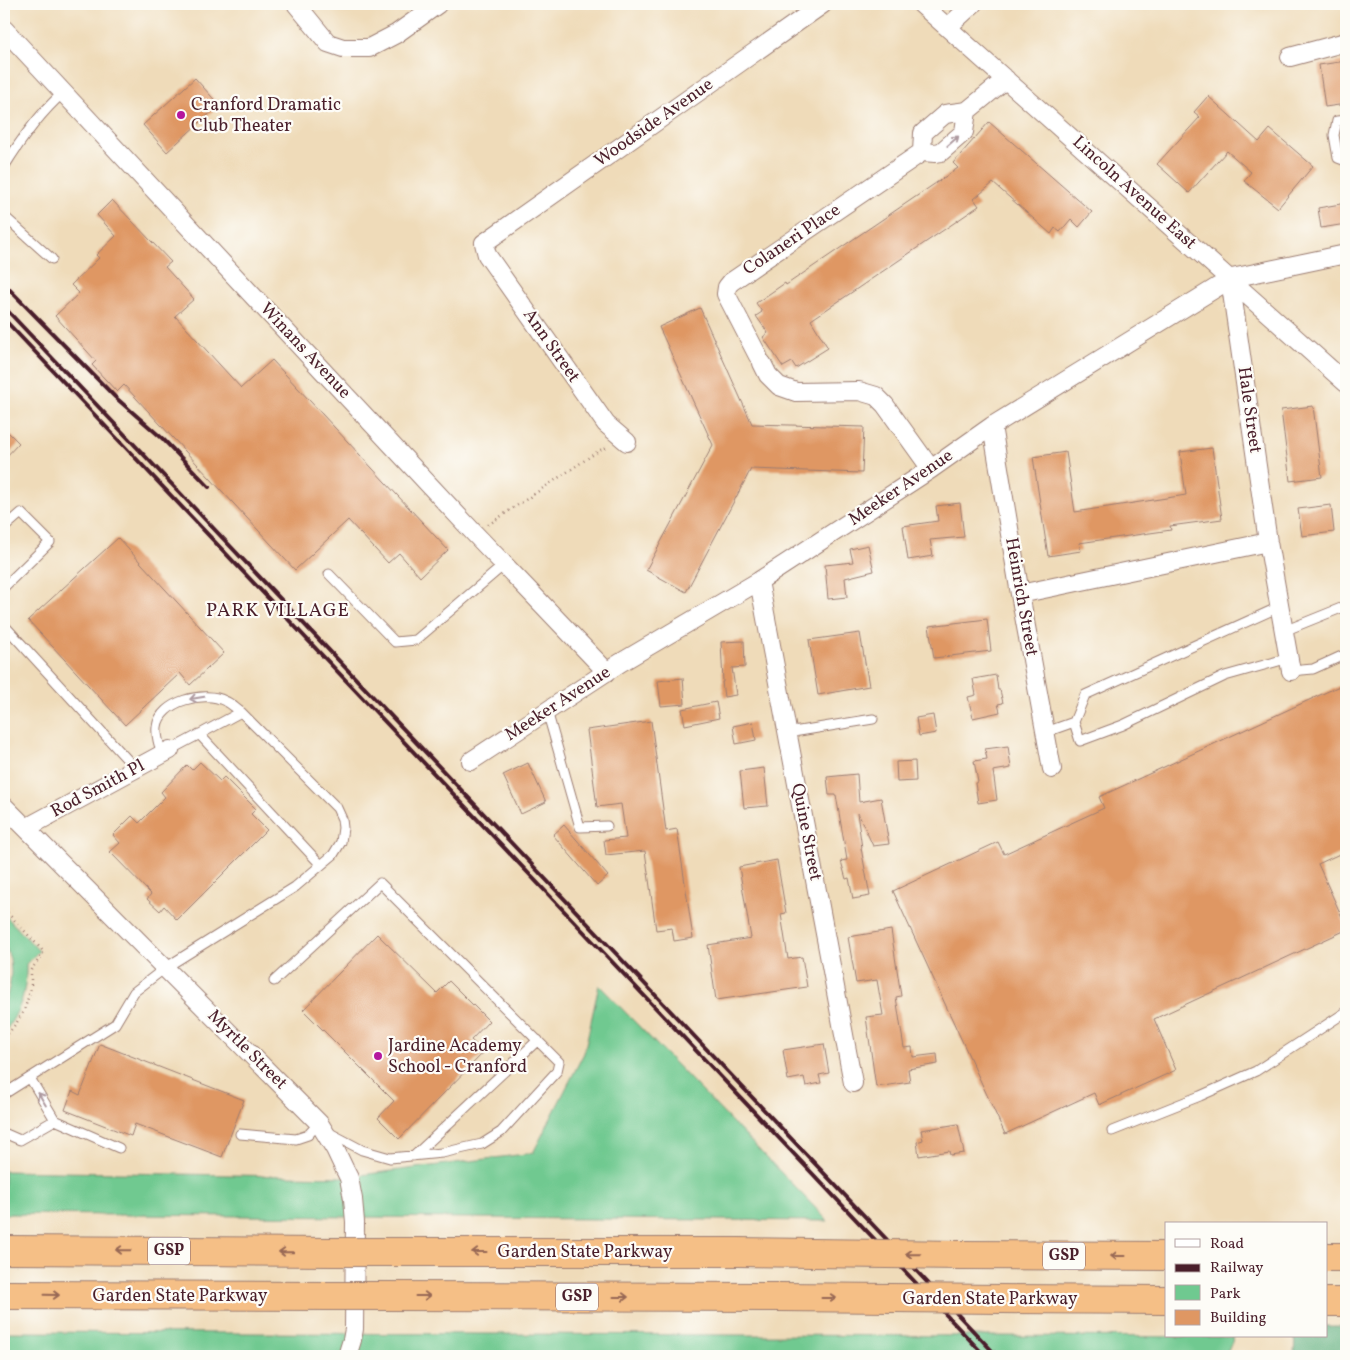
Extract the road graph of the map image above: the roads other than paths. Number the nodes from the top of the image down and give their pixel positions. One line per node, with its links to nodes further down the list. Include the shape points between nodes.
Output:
1 (296, 4): 2 (street, via 328,43 343,48 369,48 396,34)
2 (438, 4)
3 (823, 4): 18 (street, Woodside Avenue)
4 (922, 4): 6 (street, Lincoln Avenue East)
5 (973, 4): 6 (street)
6 (948, 27): 10 (street, Lincoln Avenue East)
7 (4, 29): 11 (street, Winans Avenue)
8 (1346, 42): 9 (street)
9 (1290, 57)
10 (1006, 79): 12 (street); 21 (street, Lincoln Avenue East)
11 (63, 92): 16 (lane, via 50,104); 28 (street, Winans Avenue)
12 (967, 111): 14 (street, via 945,114 923,133); 14 (street, Colaneri Place, one-way to 12, via 941,152 964,132)
13 (1346, 120): 15 (lane, via 1338,121 1334,136 1338,158)
14 (922, 152): 25 (street, Colaneri Place, via 731,282 726,287 726,294 768,375 779,386 796,392 859,391 876,396)
15 (1346, 161)
16 (4, 167)
17 (4, 216): 20 (lane)
18 (484, 243): 24 (street, Ann Street, via 488,255 606,424)
19 (1346, 254): 21 (street, Meeker Avenue)
20 (52, 259)
21 (1230, 279): 22 (street, Lincoln Avenue East); 23 (street, Meeker Avenue); 27 (street, Hale Street)
22 (1346, 383)
23 (992, 426): 25 (street, Meeker Avenue); 32 (street, Heinrich Street)
24 (627, 442)
25 (930, 469): 30 (street, Meeker Avenue)
26 (4, 528): 31 (lane, via 21,512 50,542)
27 (1268, 542): 32 (street); 34 (street, Hale Street)
28 (505, 564): 29 (lane, via 416,640 395,642); 39 (street, Winans Avenue)
29 (330, 574)
30 (759, 581): 39 (street, Meeker Avenue); 45 (street, Quine Street)
31 (4, 587)
32 (1020, 594): 44 (street, Heinrich Street)
33 (1346, 606): 36 (lane)
34 (1279, 607): 36 (street, Hale Street); 43 (lane, via 1085,695)
35 (4, 625): 49 (lane)
36 (1284, 631): 38 (street, Hale Street)
37 (1346, 654): 38 (lane, via 1313,669)
38 (1290, 665): 43 (lane, via 1226,676 1080,741)
39 (607, 672): 40 (street, Meeker Avenue)
40 (547, 711): 48 (street, Meeker Avenue); 52 (lane, via 580,827)
41 (241, 712): 46 (lane); 47 (lane, one-way to 47, via 224,700 204,696 173,705 163,712 157,725 157,735); 54 (lane, via 337,808 342,819 341,842)
42 (873, 719): 45 (lane)
43 (1074, 722): 44 (lane)
44 (1046, 732): 50 (street, Heinrich Street)
45 (787, 733): 60 (street, Quine Street)
46 (199, 734): 47 (lane); 54 (lane)
47 (166, 752): 49 (street, Rod Smith Pl)
48 (471, 761)
49 (135, 768): 53 (street, Rod Smith Pl)
50 (1052, 769)
51 (4, 806): 53 (street, Myrtle Street)
52 (607, 826)
53 (26, 828): 55 (street, Myrtle Street)
54 (321, 865): 55 (lane, via 295,887)
55 (165, 968): 59 (lane, via 134,992 115,1024); 63 (street, Myrtle Street)
56 (274, 981): 58 (lane, via 380,883)
57 (1346, 1012): 64 (lane, via 1256,1070)
58 (538, 1040): 68 (lane); 68 (lane, via 559,1062 557,1072 501,1132 482,1144)
59 (30, 1078): 61 (lane); 62 (lane, one-way to 59)
60 (852, 1083)
61 (4, 1094)
62 (55, 1120): 65 (lane, via 20,1140); 67 (lane)
63 (321, 1127): 66 (lane, via 296,1139); 68 (lane, via 362,1150 390,1158); 77 (street, Myrtle Street, via 348,1178 355,1209 354,1329)
64 (1112, 1132)
65 (4, 1133)
66 (240, 1134)
67 (119, 1148)
68 (414, 1156)
69 (4, 1250): 70 (highway, Garden State Parkway / GSP, one-way to 69, bridge)
70 (1165, 1256)
71 (1328, 1257): 72 (highway)
72 (1346, 1257)
73 (4, 1295): 74 (highway, Garden State Parkway / GSP, one-way to 74, bridge)
74 (1165, 1300)
75 (1328, 1302): 76 (highway)
76 (1346, 1302)
77 (347, 1356)

